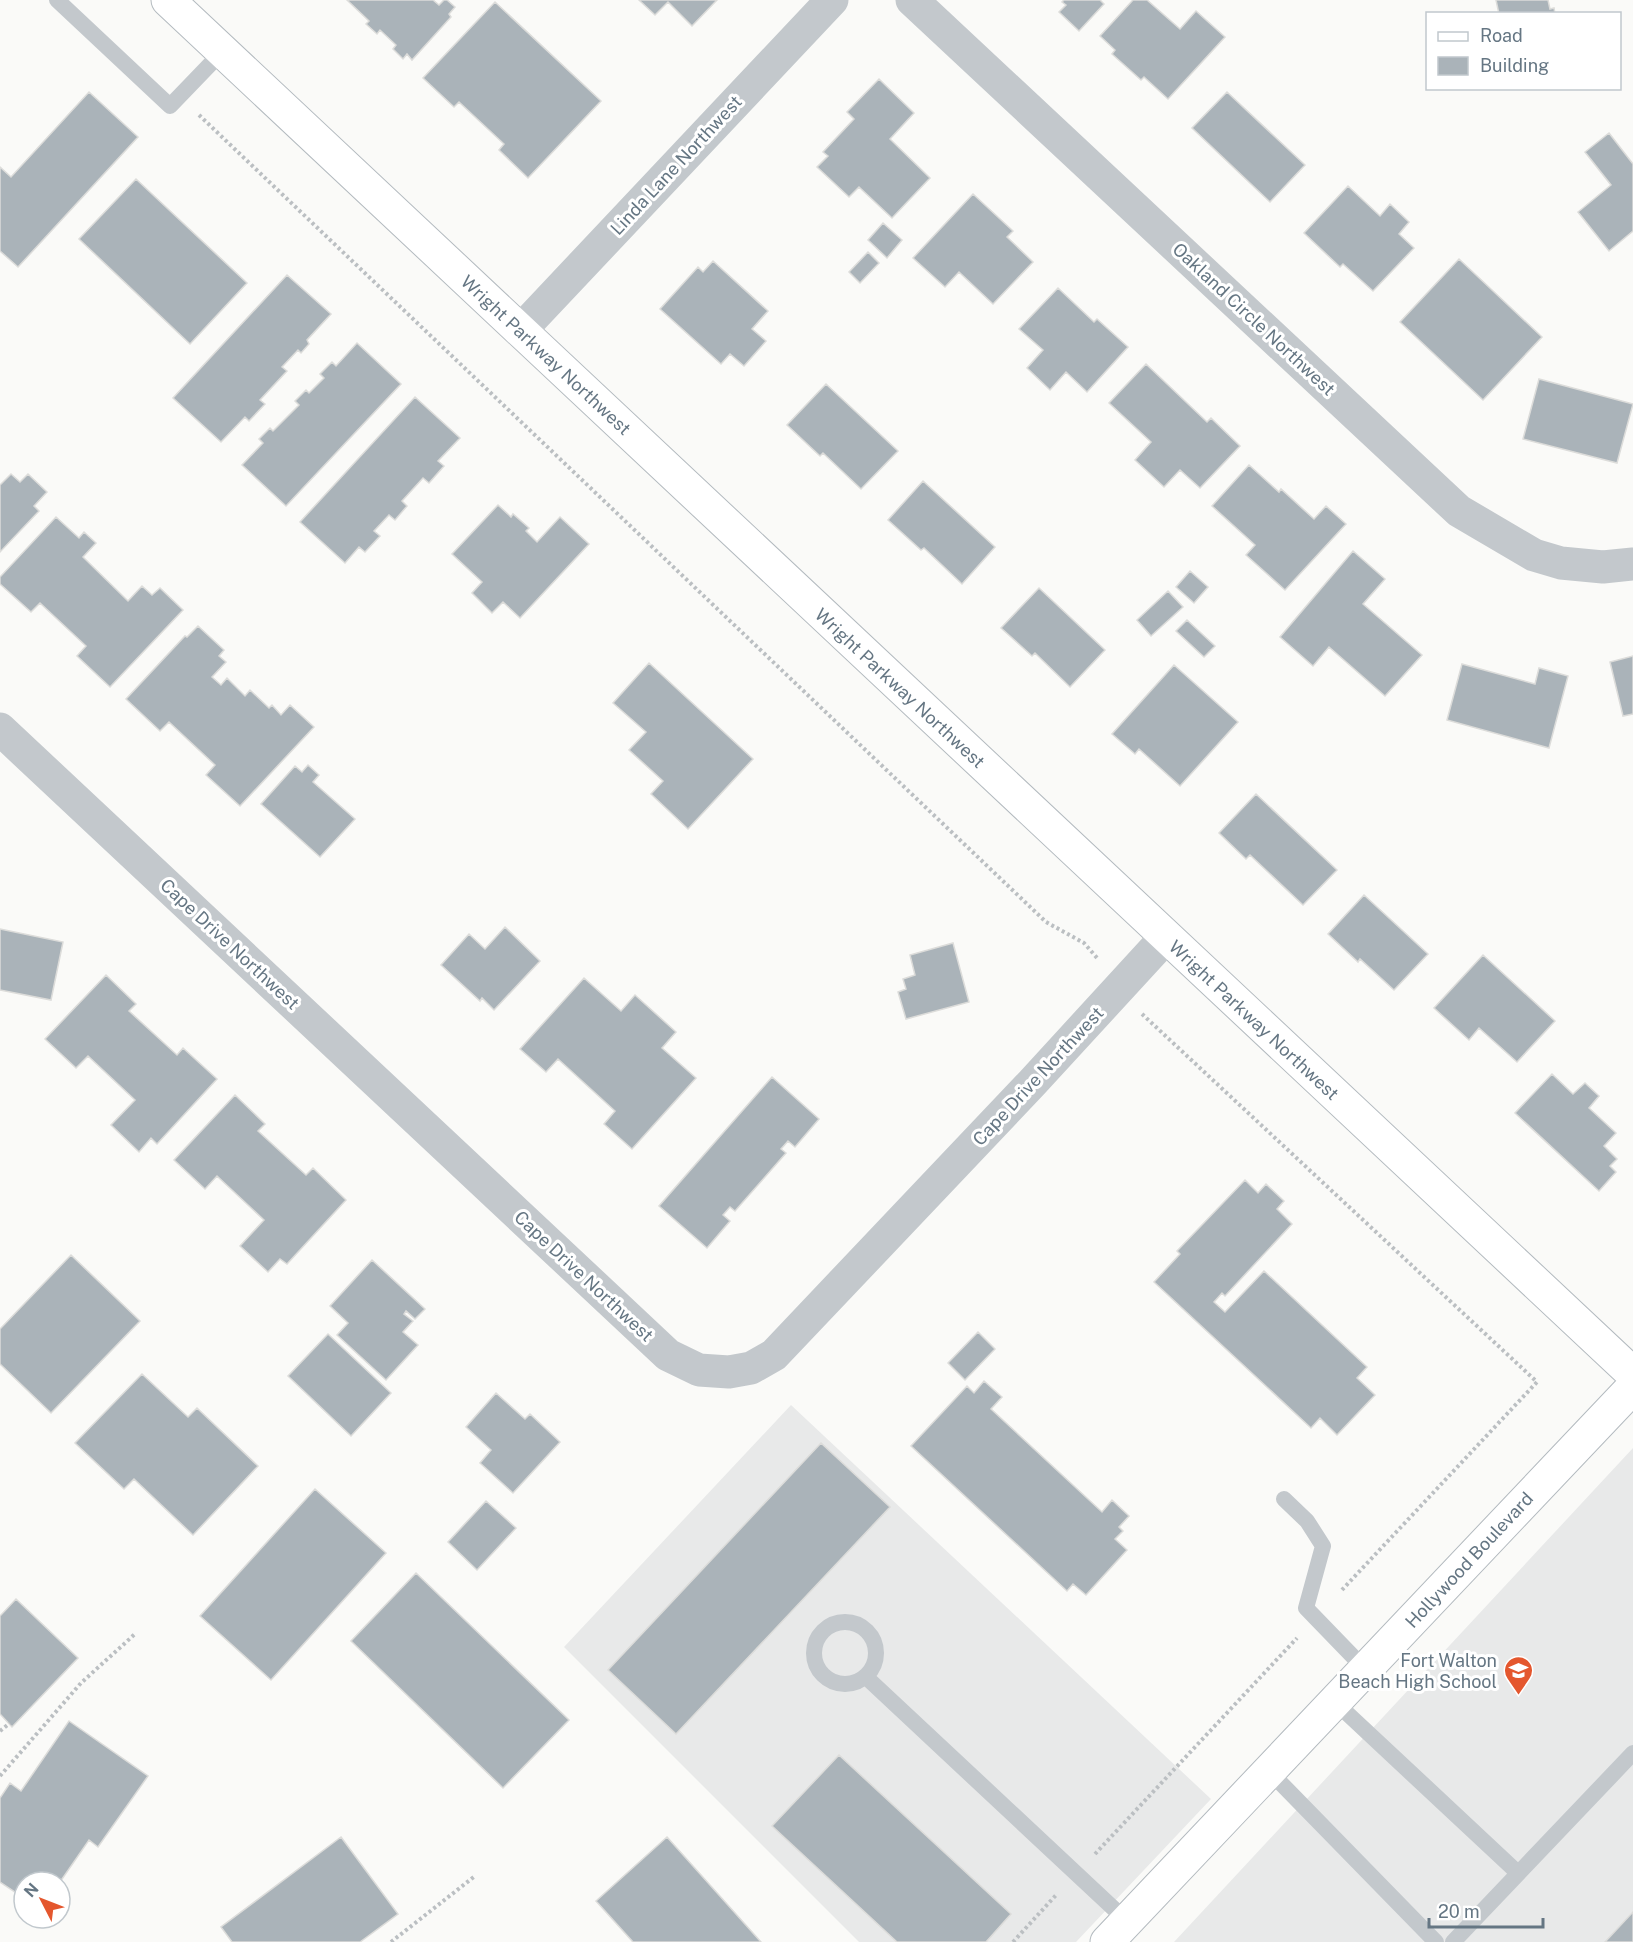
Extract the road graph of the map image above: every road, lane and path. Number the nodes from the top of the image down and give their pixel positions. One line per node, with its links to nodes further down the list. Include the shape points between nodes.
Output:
1 (57, 0): 6 (lane, via 170,106)
2 (168, 0): 5 (street, Wright Parkway Northwest)
3 (832, 0): 7 (street, Linda Lane Northwest)
4 (912, 0): 8 (street, Oakland Circle Northwest, via 1459,511 1534,555 1561,563 1603,567)
5 (222, 52): 6 (lane); 7 (street, Wright Parkway Northwest)
6 (180, 96): 11 (path, via 1046,922 1084,943)
7 (520, 331): 10 (street, Wright Parkway Northwest)
8 (1633, 564)
9 (0, 729): 11 (street, Cape Drive Northwest, via 668,1355 699,1370 729,1372 751,1368 774,1355)
10 (1166, 938): 11 (street, Cape Drive Northwest); 12 (street, Wright Parkway Northwest)
11 (1120, 987): 15 (path, via 1137,1009 1537,1383)
12 (1633, 1374)
13 (1633, 1387): 17 (street, Hollywood Boulevard)
14 (1284, 1499): 15 (lane, via 1307,1521 1323,1546 1306,1608)
15 (1316, 1618): 17 (lane); 26 (path)
16 (135, 1634): 24 (path, via 81,1683)
17 (1365, 1669): 19 (street, Hollywood Boulevard)
18 (866, 1677): 26 (lane)
19 (1335, 1702): 23 (street, Hollywood Boulevard); 25 (lane)
20 (9, 1724): 21 (path)
21 (0, 1731)
22 (1633, 1753): 25 (lane)
23 (1269, 1771): 28 (street, Hollywood Boulevard); 31 (lane)
24 (0, 1776)
25 (1518, 1873): 32 (lane)
26 (1076, 1874): 28 (lane); 30 (path)
27 (475, 1876): 29 (path)
28 (1117, 1931)
29 (391, 1942)
30 (1013, 1942)
31 (1436, 1942)
32 (1453, 1942)

